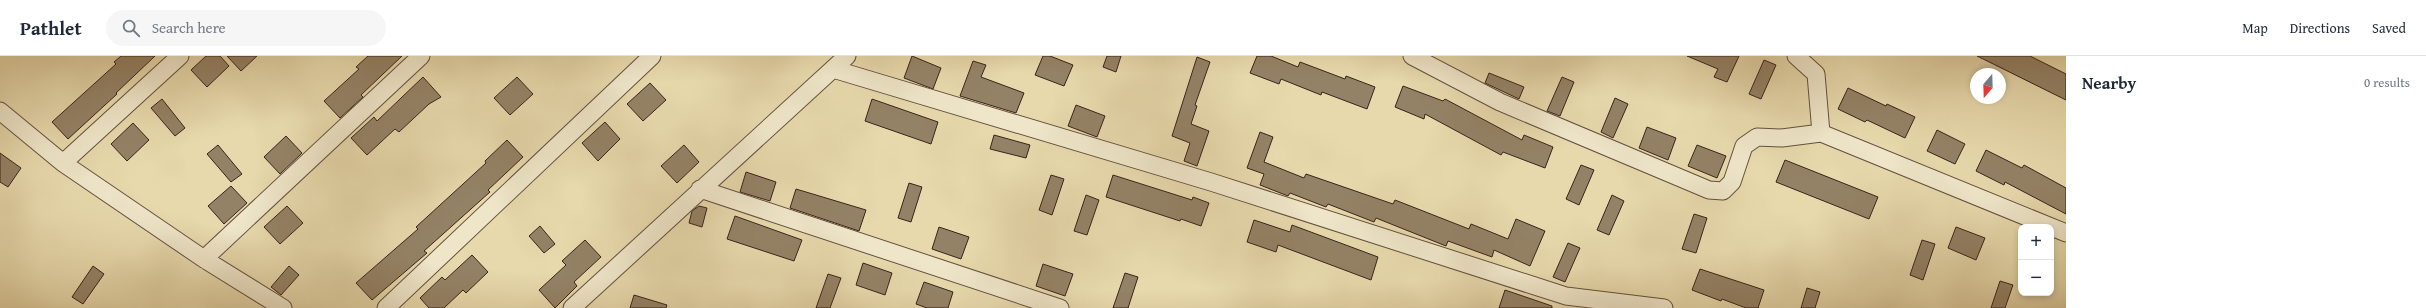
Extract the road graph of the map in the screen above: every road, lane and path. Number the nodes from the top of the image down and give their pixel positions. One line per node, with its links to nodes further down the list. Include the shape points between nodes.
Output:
1 (180, 56): 9 (street)
2 (421, 56): 12 (street)
3 (652, 56): 14 (street)
4 (1412, 56): 8 (street, via 1500,102 1709,190 1723,191 1732,182 1744,146 1757,137 1782,138)
5 (1796, 56): 8 (street, via 1816,74)
6 (841, 60): 10 (street); 17 (street, via 1566,296)
7 (0, 111): 9 (street)
8 (1821, 133): 11 (street)
9 (63, 163): 12 (street)
10 (700, 189): 15 (street); 16 (street)
11 (2066, 233)
12 (204, 259): 13 (street)
13 (283, 308)
14 (386, 308)
15 (572, 308)
16 (1060, 308)
17 (1664, 308)

